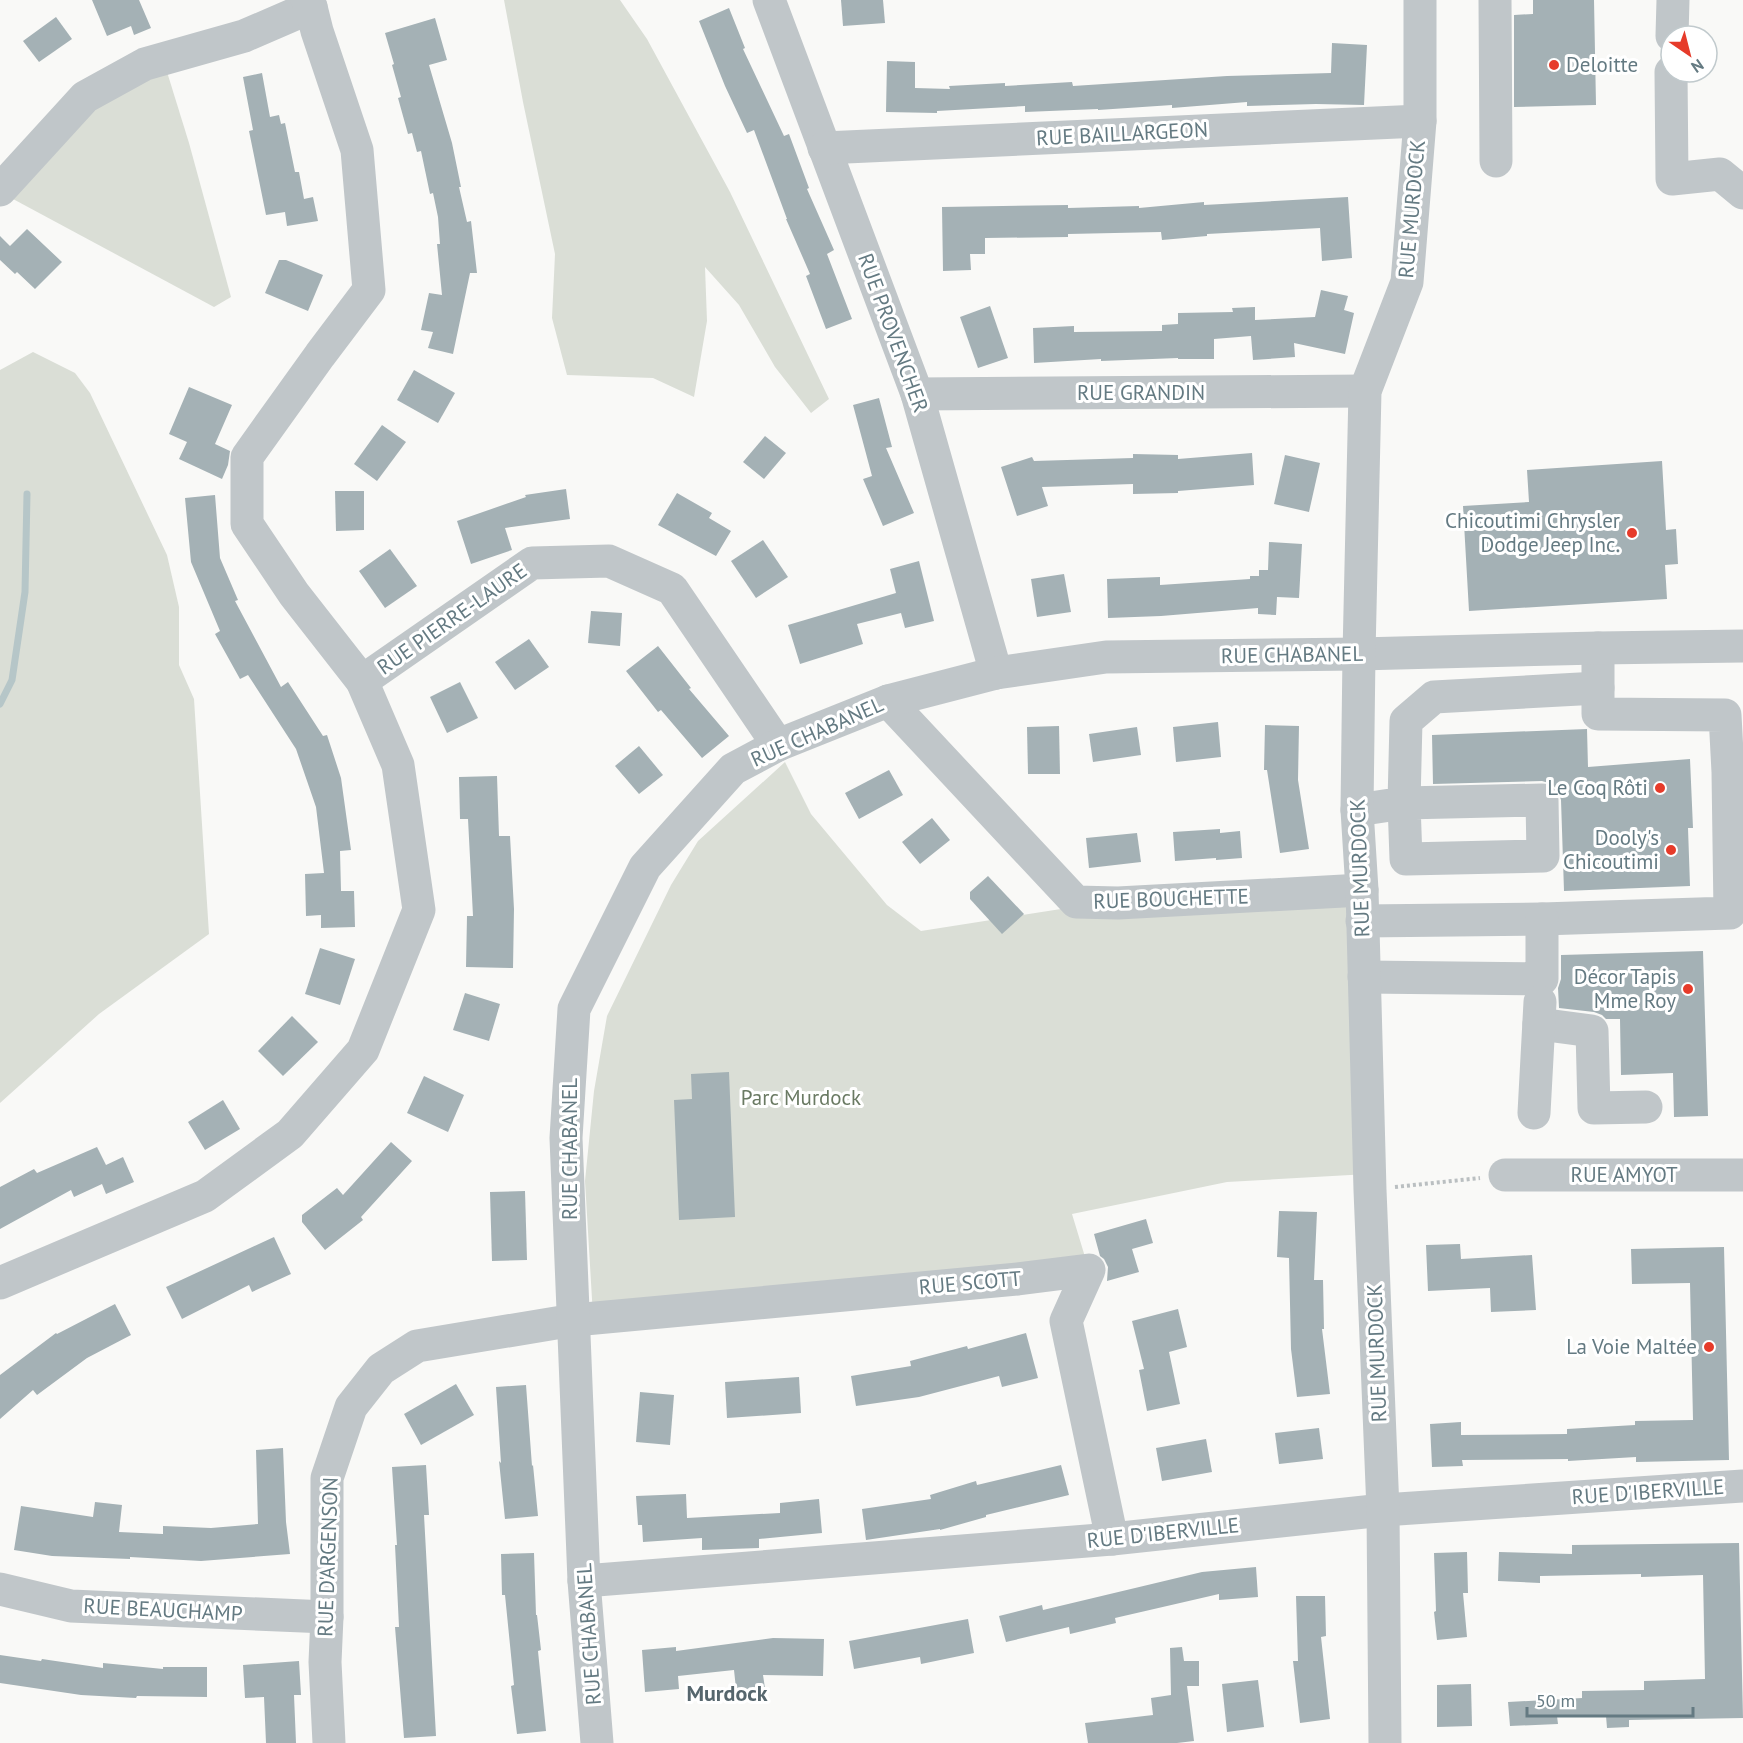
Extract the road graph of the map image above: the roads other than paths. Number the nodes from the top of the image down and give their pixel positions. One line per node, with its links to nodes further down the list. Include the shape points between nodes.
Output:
1 (769, 0): 9 (street, RUE PROVENCHER)
2 (1420, 0): 8 (street, RUE MURDOCK)
3 (1495, 0): 10 (street)
4 (1673, 0): 6 (street)
5 (309, 3): 11 (street, via 244,36 145,64 86,97); 20 (street, via 357,150 369,290 247,457 247,524 294,594)
6 (1672, 24)
7 (1671, 84): 12 (street, via 1671,179 1720,174)
8 (1420, 121): 9 (street, RUE BAILLARGEON); 13 (street, RUE MURDOCK, via 1407,282)
9 (824, 147): 14 (street, RUE PROVENCHER)
10 (1496, 161)
11 (0, 190)
12 (1743, 193)
13 (1365, 391): 14 (street, RUE GRANDIN); 18 (street, RUE MURDOCK)
14 (917, 394): 19 (street, RUE PROVENCHER)
15 (1743, 646): 16 (street, RUE CHABANEL)
16 (1598, 648): 17 (street, RUE CHABANEL); 21 (street)
17 (1438, 652): 18 (street, RUE CHABANEL); 22 (street)
18 (1359, 654): 19 (street, RUE CHABANEL, via 1106,657); 26 (street, RUE MURDOCK)
19 (996, 673): 23 (street, RUE CHABANEL)
20 (362, 681): 24 (street, RUE PIERRE-LAURE, via 532,563 609,561 672,589); 37 (street, via 398,765 419,910 363,1050 290,1134 205,1196)
21 (1598, 688): 22 (street); 25 (street, via 1598,714 1725,715)
22 (1434, 697): 26 (street, via 1406,721 1404,803)
23 (888, 701): 24 (street, RUE CHABANEL); 27 (street, RUE BOUCHETTE, via 1076,902)
24 (778, 745): 38 (street, RUE CHABANEL, via 734,769 645,867 574,1010 566,1138)
25 (1736, 772): 28 (street)
26 (1357, 810): 27 (street, RUE MURDOCK)
27 (1362, 906): 29 (street, RUE BOUCHETTE); 30 (street, RUE MURDOCK)
28 (1736, 914): 29 (street, RUE BOUCHETTE)
29 (1542, 920): 31 (street)
30 (1364, 977): 31 (street); 40 (street, RUE MURDOCK)
31 (1542, 980): 32 (street)
32 (1539, 1024): 33 (street, via 1592,1031 1594,1108); 34 (street)
33 (1646, 1107)
34 (1534, 1113)
35 (1505, 1175): 36 (street, RUE AMYOT)
36 (1743, 1175)
37 (0, 1283)
38 (574, 1320): 41 (street, RUE SCOTT, via 1089,1270 1066,1321); 42 (street, RUE CHABANEL); 44 (street, RUE D'ARGENSON, via 417,1346 381,1369 351,1407 327,1478)
39 (1743, 1486): 40 (street, RUE D'IBERVILLE)
40 (1383, 1510): 41 (street, RUE D'IBERVILLE); 47 (street, RUE MURDOCK)
41 (1112, 1539): 42 (street, RUE D'IBERVILLE)
42 (584, 1581): 46 (street, RUE CHABANEL)
43 (0, 1589): 44 (street, RUE BEAUCHAMP, via 71,1606)
44 (327, 1617): 45 (street, RUE D'ARGENSON)
45 (329, 1743)
46 (597, 1743)
47 (1385, 1743)

